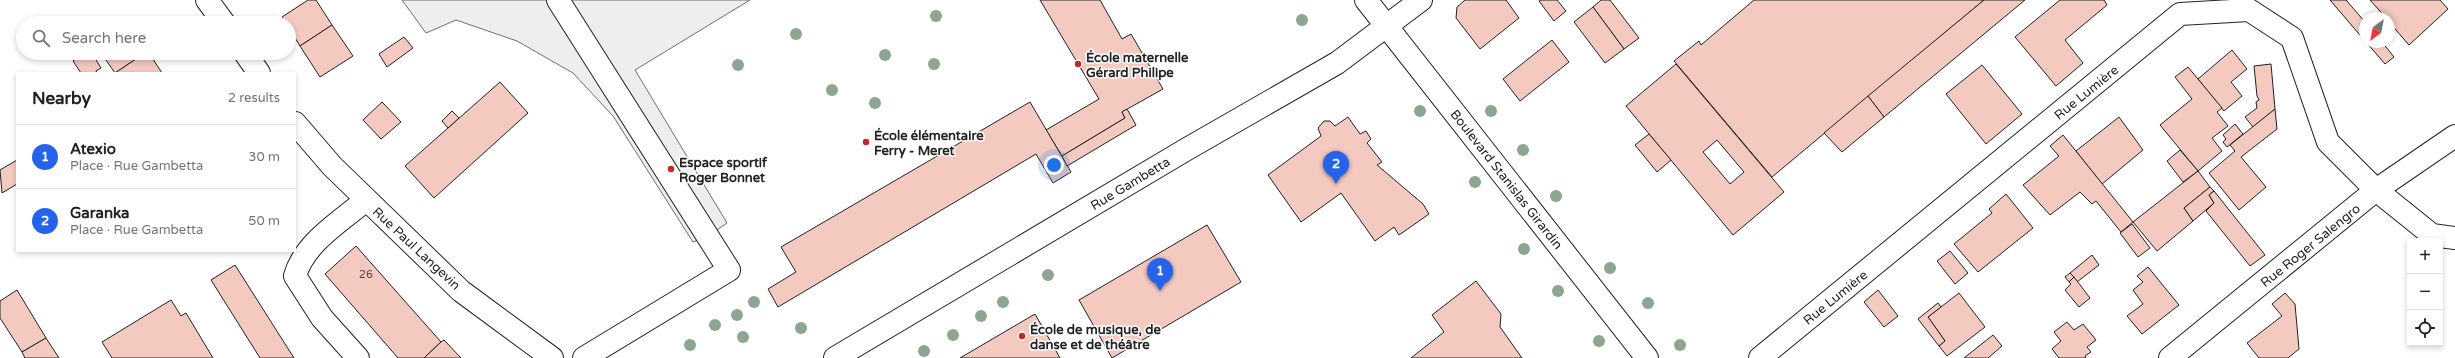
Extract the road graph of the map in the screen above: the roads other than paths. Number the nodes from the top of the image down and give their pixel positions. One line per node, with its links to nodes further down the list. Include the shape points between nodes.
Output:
1 (208, 0): 5 (street)
2 (558, 0): 16 (street, via 729,270)
3 (1366, 0): 6 (street, Boulevard Stanislas Girardin)
4 (1421, 0): 6 (street, Rue Gambetta)
5 (219, 16)
6 (1386, 26): 17 (street, Rue Gambetta, via 1337,63); 18 (street, Boulevard Stanislas Girardin)
7 (250, 60): 8 (street)
8 (258, 72)
9 (296, 124): 12 (street, Rue Paul Langevin)
10 (2455, 136): 11 (street, Rue Roger Salengro)
11 (2376, 190): 13 (street, Rue Lumière, via 2432,235); 19 (street, Rue Lumière, via 2328,142 2292,38 2249,10 2180,14); 20 (street, Rue Roger Salengro)
12 (366, 200): 14 (street, via 308,250 298,264 295,276 322,318); 15 (street, Rue Paul Langevin, via 461,291)
13 (2455, 238)
14 (358, 358)
15 (552, 358)
16 (584, 358)
17 (835, 358)
18 (1647, 358)
19 (1760, 358)
20 (2170, 358)

